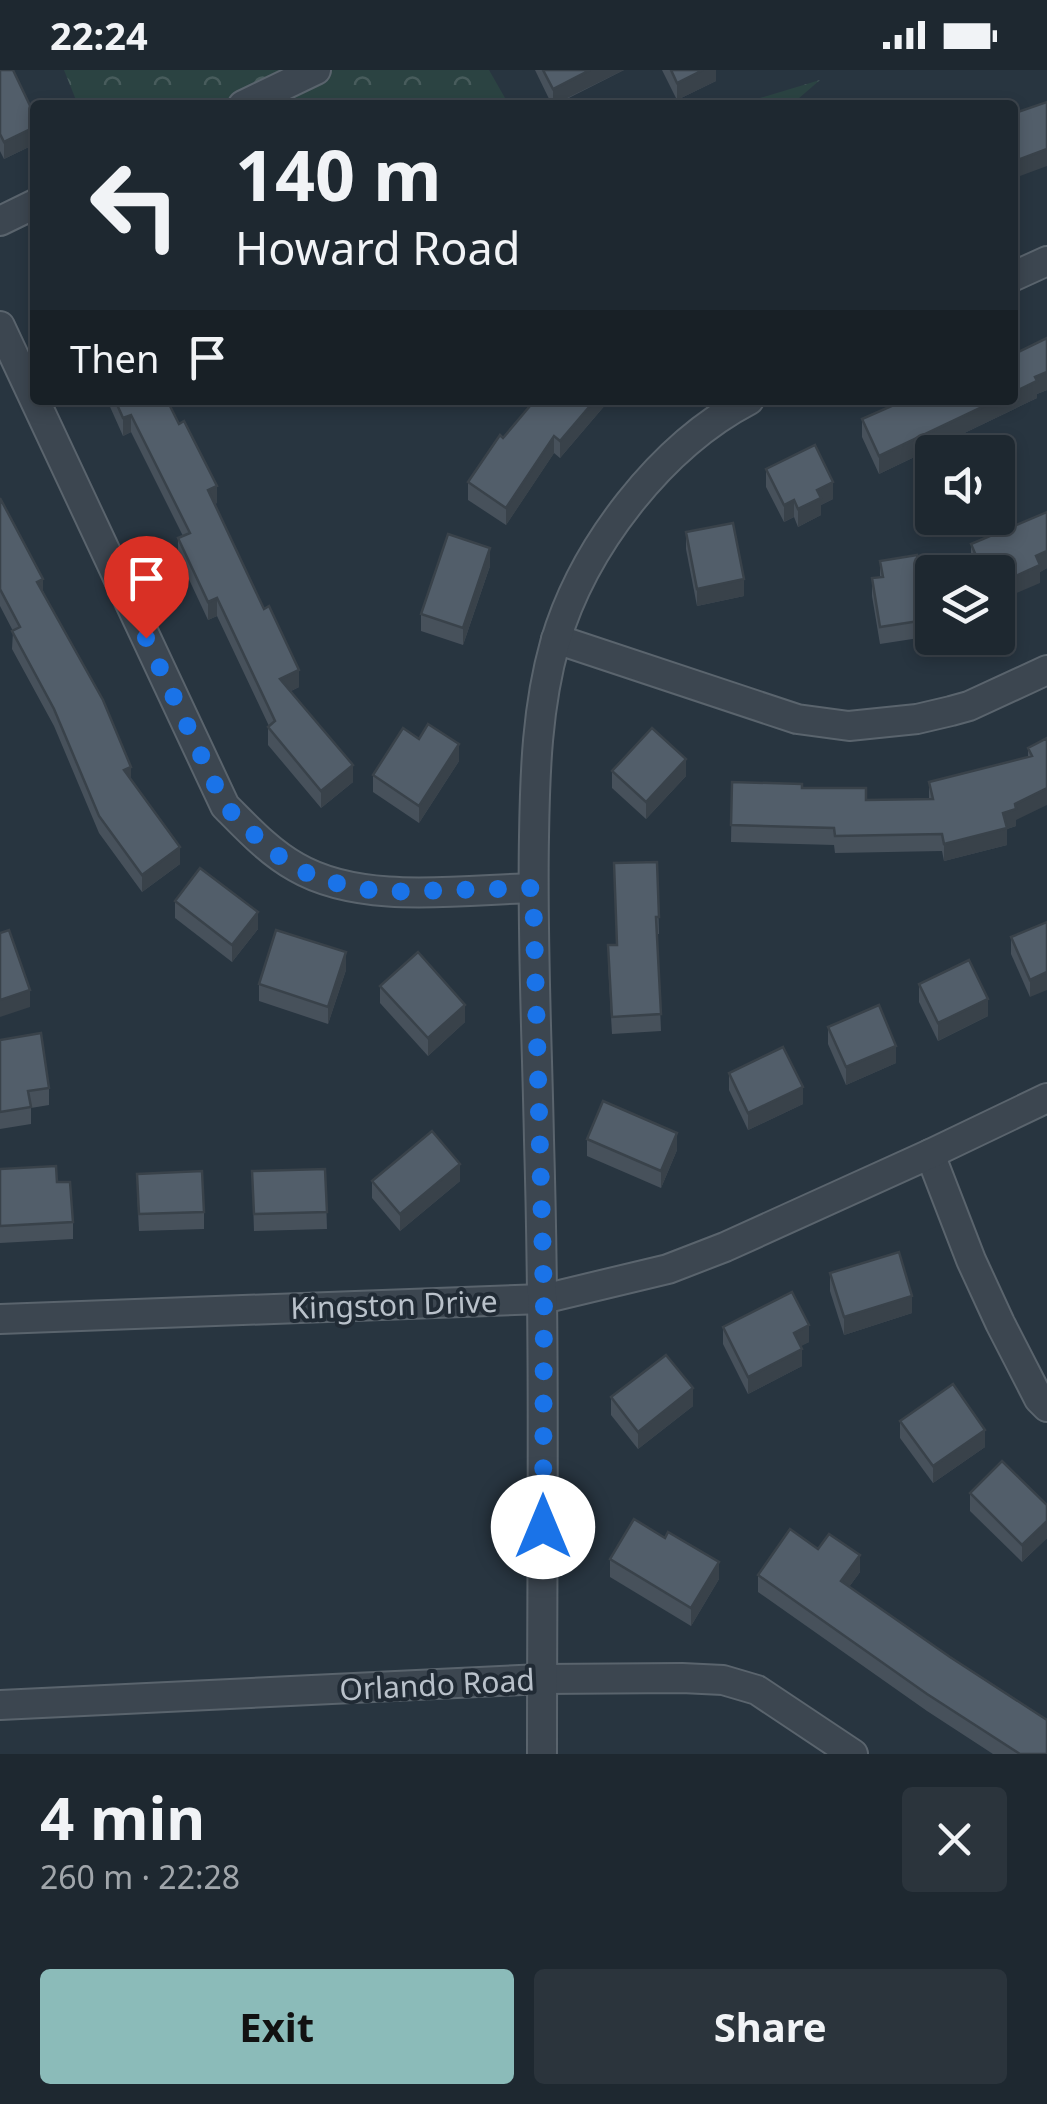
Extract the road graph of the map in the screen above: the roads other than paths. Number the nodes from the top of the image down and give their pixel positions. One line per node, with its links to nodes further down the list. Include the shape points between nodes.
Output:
1 (316, 70): 2 (street)
2 (253, 100)
3 (30, 206): 4 (street)
4 (0, 221)
5 (1047, 261): 6 (street)
6 (1018, 274)
7 (0, 326): 8 (street)
8 (30, 390)
9 (37, 405): 13 (street, via 225,806 269,849 322,880 379,892)
10 (739, 405): 11 (street, via 636,493 601,542)
11 (556, 639): 12 (street, via 797,719 849,726 968,706); 13 (street, via 539,713)
12 (1047, 670)
13 (533, 888): 16 (street)
14 (1047, 1098): 15 (street, Kingston Drive)
15 (930, 1154): 16 (street, Kingston Drive, via 668,1269); 18 (street, via 1000,1323)
16 (544, 1299): 17 (street, Kingston Drive); 19 (street)
17 (0, 1319)
18 (1047, 1407)
19 (542, 1679): 20 (street, Orlando Road); 21 (street); 22 (street, Orlando Road, via 723,1680 757,1690)
20 (0, 1704)
21 (542, 1754)
22 (853, 1754)

